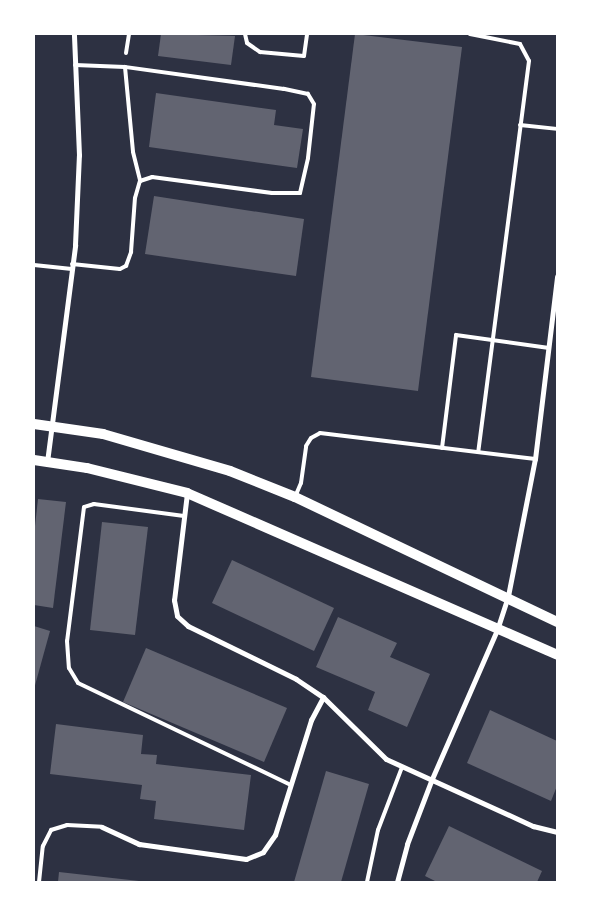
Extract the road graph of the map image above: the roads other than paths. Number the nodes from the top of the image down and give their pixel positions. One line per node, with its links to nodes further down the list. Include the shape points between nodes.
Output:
1 (74, 34): 7 (street)
2 (128, 34): 6 (lane)
3 (245, 34): 4 (lane, via 247,43 260,52 304,56)
4 (306, 34)
5 (470, 34): 9 (lane, via 520,44 529,61)
6 (126, 53)
7 (75, 65): 8 (lane); 13 (street, via 79,155)
8 (125, 67): 11 (lane, via 133,152); 11 (lane, via 284,88 308,94 314,104 300,193 272,193 152,177)
9 (520, 125): 10 (lane); 17 (lane)
10 (557, 129)
11 (140, 181): 13 (lane, via 131,252 126,266 120,269)
12 (34, 265): 13 (lane)
13 (72, 266): 20 (street)
14 (557, 276): 15 (street)
15 (550, 331): 16 (lane); 18 (street)
16 (557, 332)
17 (492, 341): 18 (lane); 21 (lane, via 456,336); 22 (lane)
18 (548, 348): 23 (street)
19 (34, 424): 20 (main road)
20 (52, 426): 25 (street); 27 (main road, via 103,434 178,454)
21 (442, 448): 22 (lane); 27 (lane, via 320,433 306,446 301,483)
22 (478, 452): 23 (lane)
23 (535, 459): 29 (street)
24 (34, 460): 25 (main road)
25 (47, 462): 26 (main road, via 87,468)
26 (187, 493): 28 (street); 31 (main road)
27 (295, 497): 29 (main road)
28 (184, 516): 33 (street, via 174,600 177,616 188,626); 36 (lane, via 94,504 84,507 67,641 69,668 78,683)
29 (508, 596): 30 (main road); 31 (street)
30 (557, 622)
31 (497, 630): 32 (main road); 35 (street)
32 (557, 655)
33 (323, 697): 34 (street, via 386,759); 36 (street, via 311,720)
34 (402, 767): 35 (street); 40 (lane, via 378,830)
35 (430, 781): 38 (street, via 533,826); 41 (street)
36 (291, 784): 37 (street, via 275,835 263,852 246,859 139,844)
37 (102, 826): 39 (lane, via 67,825 51,830 42,846)
38 (557, 832)
39 (39, 882)
40 (367, 882)
41 (397, 882)

